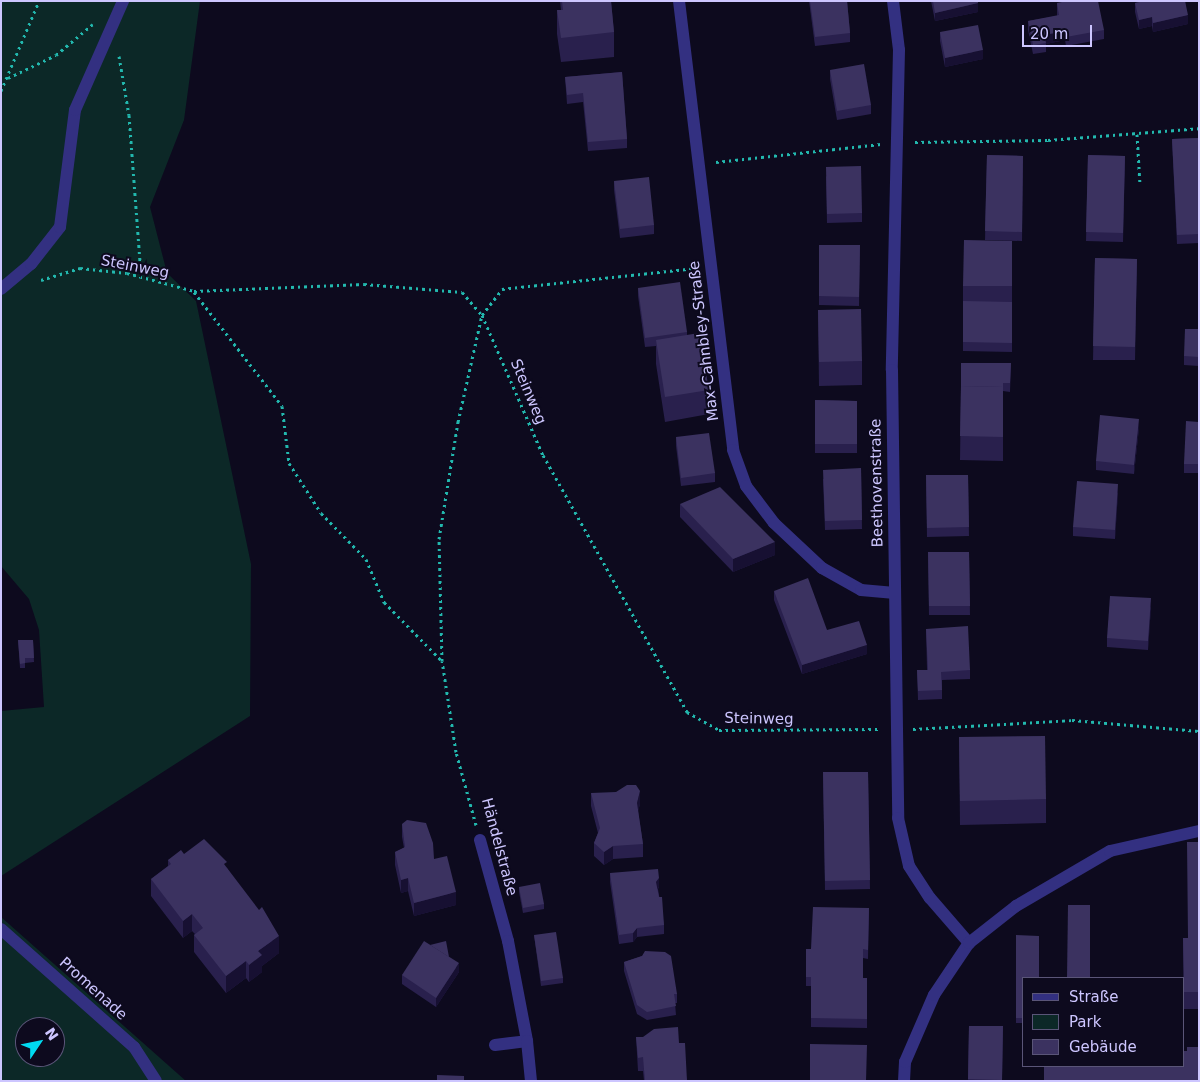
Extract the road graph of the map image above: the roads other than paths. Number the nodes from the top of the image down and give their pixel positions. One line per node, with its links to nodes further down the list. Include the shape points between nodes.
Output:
1 (679, 1): 5 (street, Max-Cahnbley-Straße, via 733,450 746,486 774,523 822,568 861,590)
2 (893, 1): 5 (street, Beethovenstraße, via 899,50 892,370)
3 (122, 3): 4 (street, via 75,110 60,227 15,279)
4 (1, 289)
5 (895, 593): 9 (street, Beethovenstraße, via 898,818 909,866 930,898)
6 (1199, 831): 9 (street, via 1110,851 1016,906)
7 (480, 840): 10 (street, Händelstraße, via 508,941)
8 (1, 929): 12 (street, Promenade, via 134,1047)
9 (969, 944): 14 (street, via 934,995 905,1062)
10 (527, 1042): 11 (street); 13 (street, Händelstraße)
11 (495, 1045)
12 (156, 1081)
13 (531, 1081)
14 (904, 1081)

